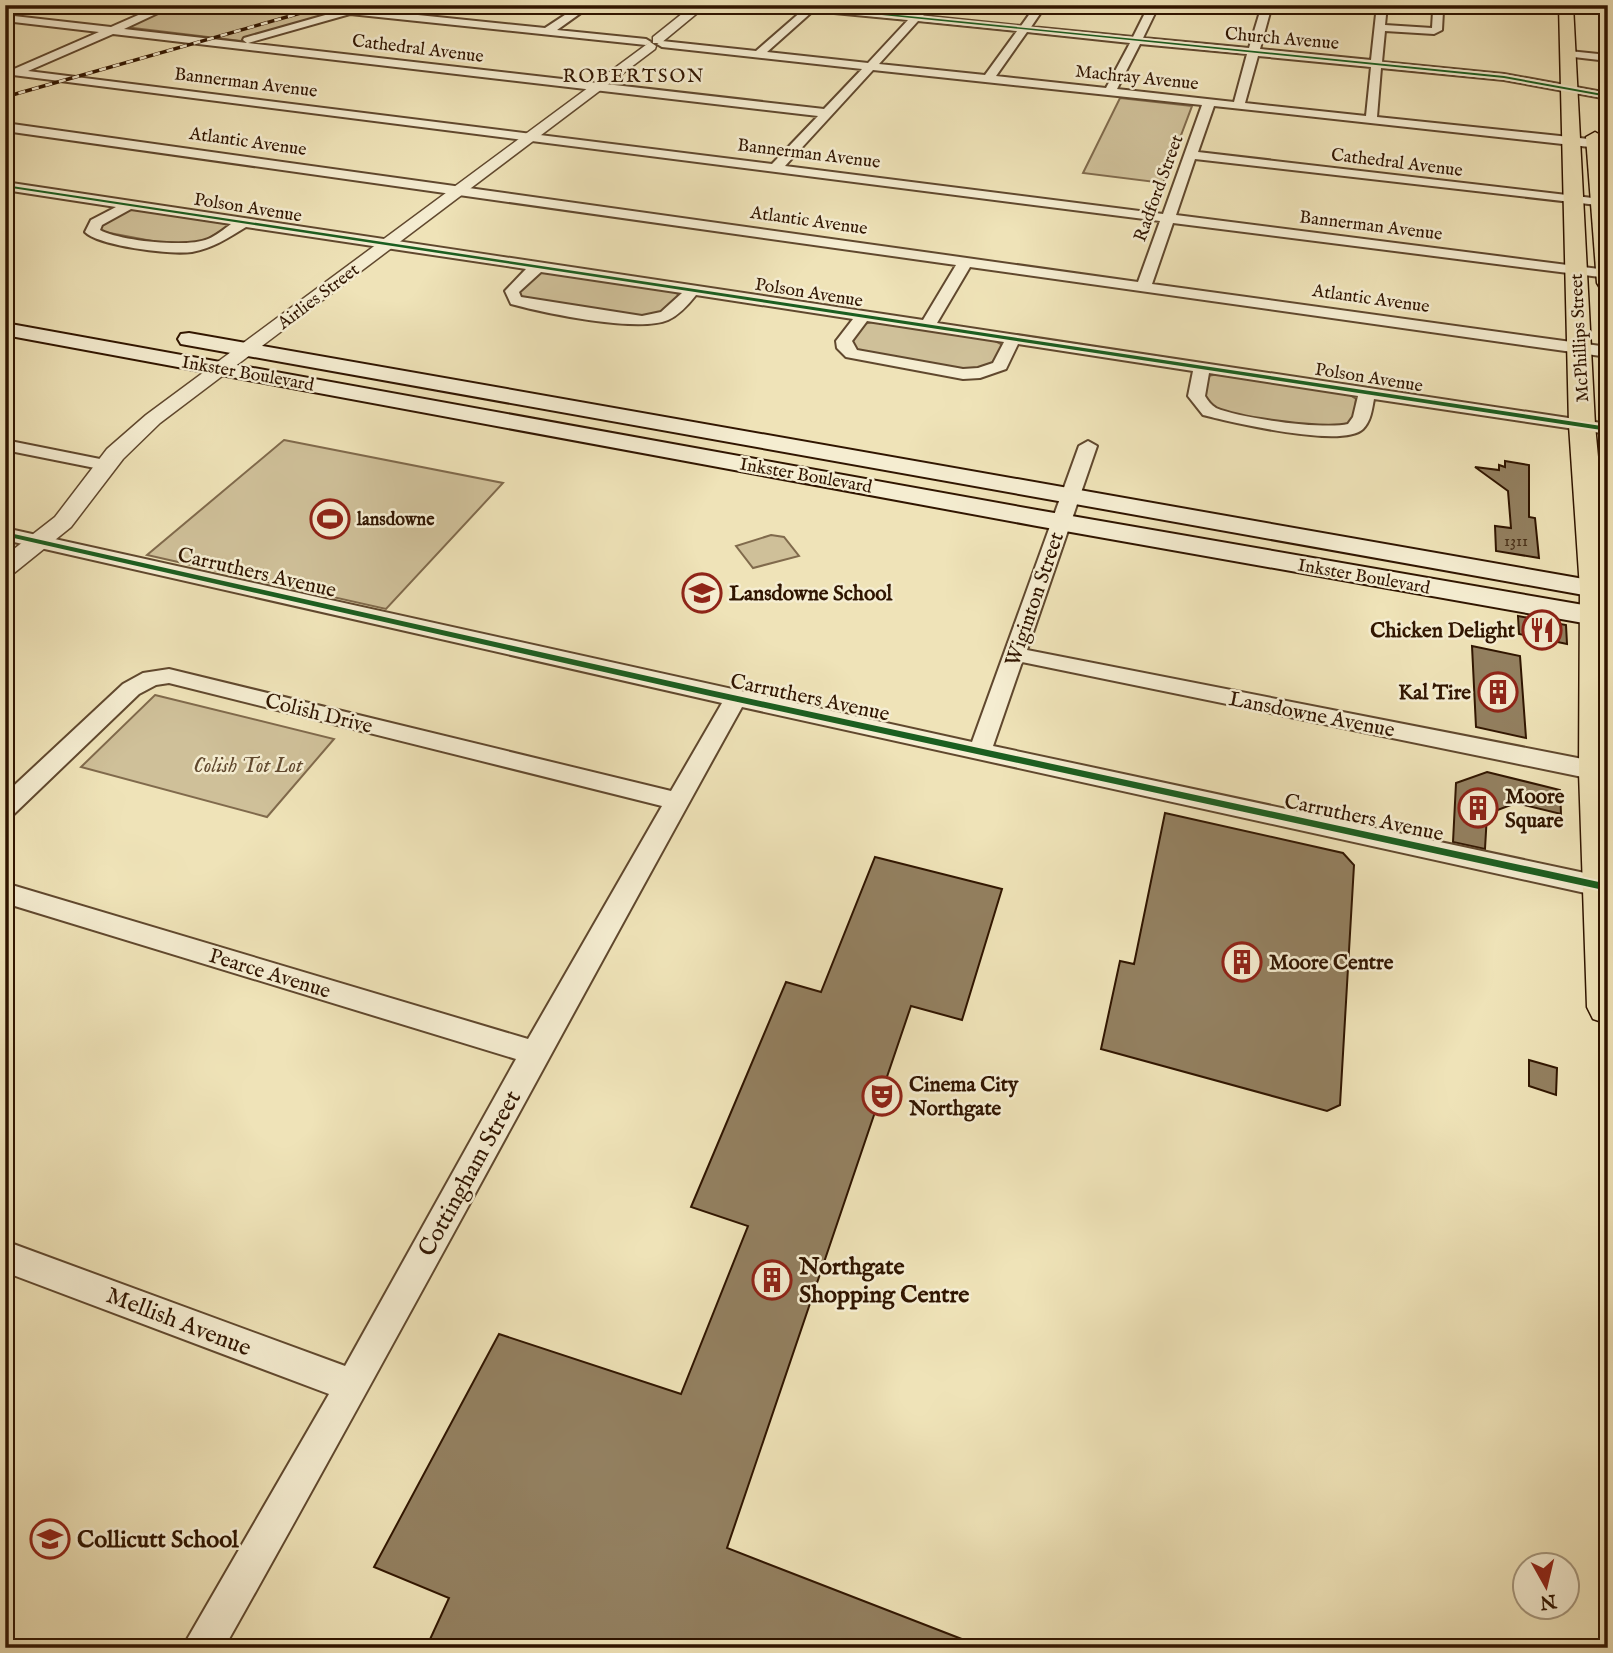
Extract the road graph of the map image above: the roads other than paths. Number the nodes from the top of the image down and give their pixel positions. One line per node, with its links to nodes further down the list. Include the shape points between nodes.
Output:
1 (170, 5): 19 (street)
2 (587, 5): 20 (street)
3 (701, 5): 22 (street, Airlies Street)
4 (785, 5): 12 (street, Church Avenue)
5 (928, 5): 15 (street)
6 (1041, 5): 18 (street)
7 (1154, 5): 21 (street)
8 (1267, 5): 24 (street)
9 (1382, 5): 17 (street)
10 (1433, 5): 17 (street, via 1438,11 1434,31)
11 (1566, 5): 26 (main road, McPhillips Street)
12 (813, 7): 15 (street, Church Avenue); 25 (street)
13 (463, 11): 16 (street)
14 (5, 18): 19 (street, Cathedral Avenue)
15 (916, 19): 18 (street, Church Avenue); 29 (street)
16 (447, 21): 20 (street, Machray Avenue); 23 (street, Machray Avenue, via 350,11)
17 (1379, 28): 28 (street)
18 (1024, 29): 21 (street, Church Avenue); 31 (street)
19 (112, 30): 23 (street, Cathedral Avenue); 30 (street)
20 (545, 32): 22 (street, Machray Avenue)
21 (1137, 40): 24 (street, Church Avenue); 35 (street)
22 (654, 43): 25 (street, Machray Avenue); 33 (street, Airlies Street)
23 (230, 44): 33 (street, Cathedral Avenue)
24 (1254, 51): 28 (street, Church Avenue); 37 (street)
25 (759, 54): 29 (street, Machray Avenue)
26 (1569, 54): 32 (street); 34 (main road, McPhillips Street)
27 (1608, 58): 32 (street)
28 (1376, 63): 34 (street, Church Avenue); 39 (street)
29 (871, 66): 31 (street, Machray Avenue); 38 (street)
30 (8, 73): 41 (street, Bannerman Avenue)
31 (988, 79): 35 (street, Machray Avenue)
32 (1593, 83): 34 (street, Church Avenue); 42 (main road, McPhillips Street)
33 (599, 87): 38 (street, Cathedral Avenue); 41 (street, Airlies Street)
34 (1571, 88): 42 (main road, McPhillips Street)
35 (1110, 92): 36 (street, Machray Avenue)
36 (1209, 103): 37 (street, Machray Avenue); 43 (street, Radford Street)
37 (1238, 106): 39 (street, Machray Avenue)
38 (827, 113): 44 (street)
39 (1371, 120): 42 (street, Machray Avenue)
40 (5, 127): 46 (street, Atlantic Avenue)
41 (529, 137): 44 (street, Bannerman Avenue); 46 (street, Airlies Street)
42 (1592, 143): 47 (main road, McPhillips Street); 48 (main road, McPhillips Street)
43 (1190, 155): 47 (street, Cathedral Avenue); 50 (street, Radford Street)
44 (776, 168): 50 (street, Bannerman Avenue)
45 (5, 186): 49 (street, Polson Avenue)
46 (458, 191): 54 (street, Airlies Street); 55 (street, Atlantic Avenue)
47 (1573, 200): 48 (street, Cathedral Avenue); 52 (main road, McPhillips Street)
48 (1601, 203): 53 (main road, McPhillips Street)
49 (129, 205): 51 (street, Polson Avenue); 51 (street, Polson Avenue, via 96,223 92,232 183,249 207,244)
50 (1167, 219): 57 (street, Bannerman Avenue); 60 (street, Radford Street)
51 (244, 222): 54 (street, Polson Avenue)
52 (1574, 234): 53 (street); 57 (main road, McPhillips Street)
53 (1606, 237): 58 (main road, McPhillips Street)
54 (387, 244): 56 (street, Polson Avenue); 68 (street, Airlies Street)
55 (966, 261): 60 (street, Atlantic Avenue); 63 (street)
56 (537, 267): 61 (street, Polson Avenue); 61 (street, via 512,291 516,301 649,321 671,315)
57 (1576, 270): 58 (street, Bannerman Avenue); 67 (main road, McPhillips Street)
58 (1607, 274): 59 (main road, McPhillips Street)
59 (1608, 283)
60 (1144, 286): 67 (street, Atlantic Avenue)
61 (693, 290): 62 (street, Polson Avenue)
62 (863, 316): 63 (street, Polson Avenue); 66 (street, Polson Avenue, via 844,341 852,354 963,374 1000,366)
63 (927, 326): 66 (street, Polson Avenue)
64 (5, 329): 71 (main road, Inkster Boulevard)
65 (164, 334): 68 (main road, Inkster Boulevard)
66 (1013, 339): 70 (street, Polson Avenue)
67 (1581, 347): 69 (street, Atlantic Avenue); 73 (main road, McPhillips Street)
68 (247, 349): 71 (street, Airlies Street); 77 (main road, Inkster Boulevard)
69 (1608, 352)
70 (1202, 367): 72 (street, Polson Avenue); 72 (street, Polson Avenue, via 1195,396 1209,411 1322,431 1354,428 1360,422)
71 (223, 368): 76 (street, Airlies Street, via 153,419); 77 (main road, Inkster Boulevard)
72 (1367, 393): 73 (street, Polson Avenue)
73 (1595, 427): 81 (main road, McPhillips Street)
74 (5, 445): 76 (street)
75 (1088, 446): 77 (street, Wiginton Street)
76 (105, 465): 79 (street, Airlies Street, via 80,503)
77 (1066, 509): 81 (main road, Inkster Boulevard); 82 (street, Wiginton Street)
78 (5, 534): 79 (street, Carruthers Avenue)
79 (39, 541): 80 (street, Airlies Street); 83 (street, Carruthers Avenue)
80 (5, 568)
81 (1602, 604): 85 (main road, McPhillips Street)
82 (1015, 654): 84 (street, Wiginton Street); 85 (street, Lansdowne Avenue)
83 (735, 699): 84 (street, Carruthers Avenue); 86 (street, Cottingham Street)
84 (980, 752): 88 (street, Carruthers Avenue)
85 (1602, 772): 88 (main road, McPhillips Street)
86 (676, 802): 87 (street, Colish Drive, via 169,676 151,678 131,689); 91 (street, Cottingham Street)
87 (5, 808)
88 (1605, 888): 90 (main road, McPhillips Street)
89 (5, 893): 91 (street, Pearce Avenue)
90 (1608, 1007)
91 (535, 1053): 93 (street, Cottingham Street)
92 (5, 1256): 93 (street, Mellish Avenue)
93 (353, 1386): 94 (street, Cottingham Street)
94 (202, 1648)

